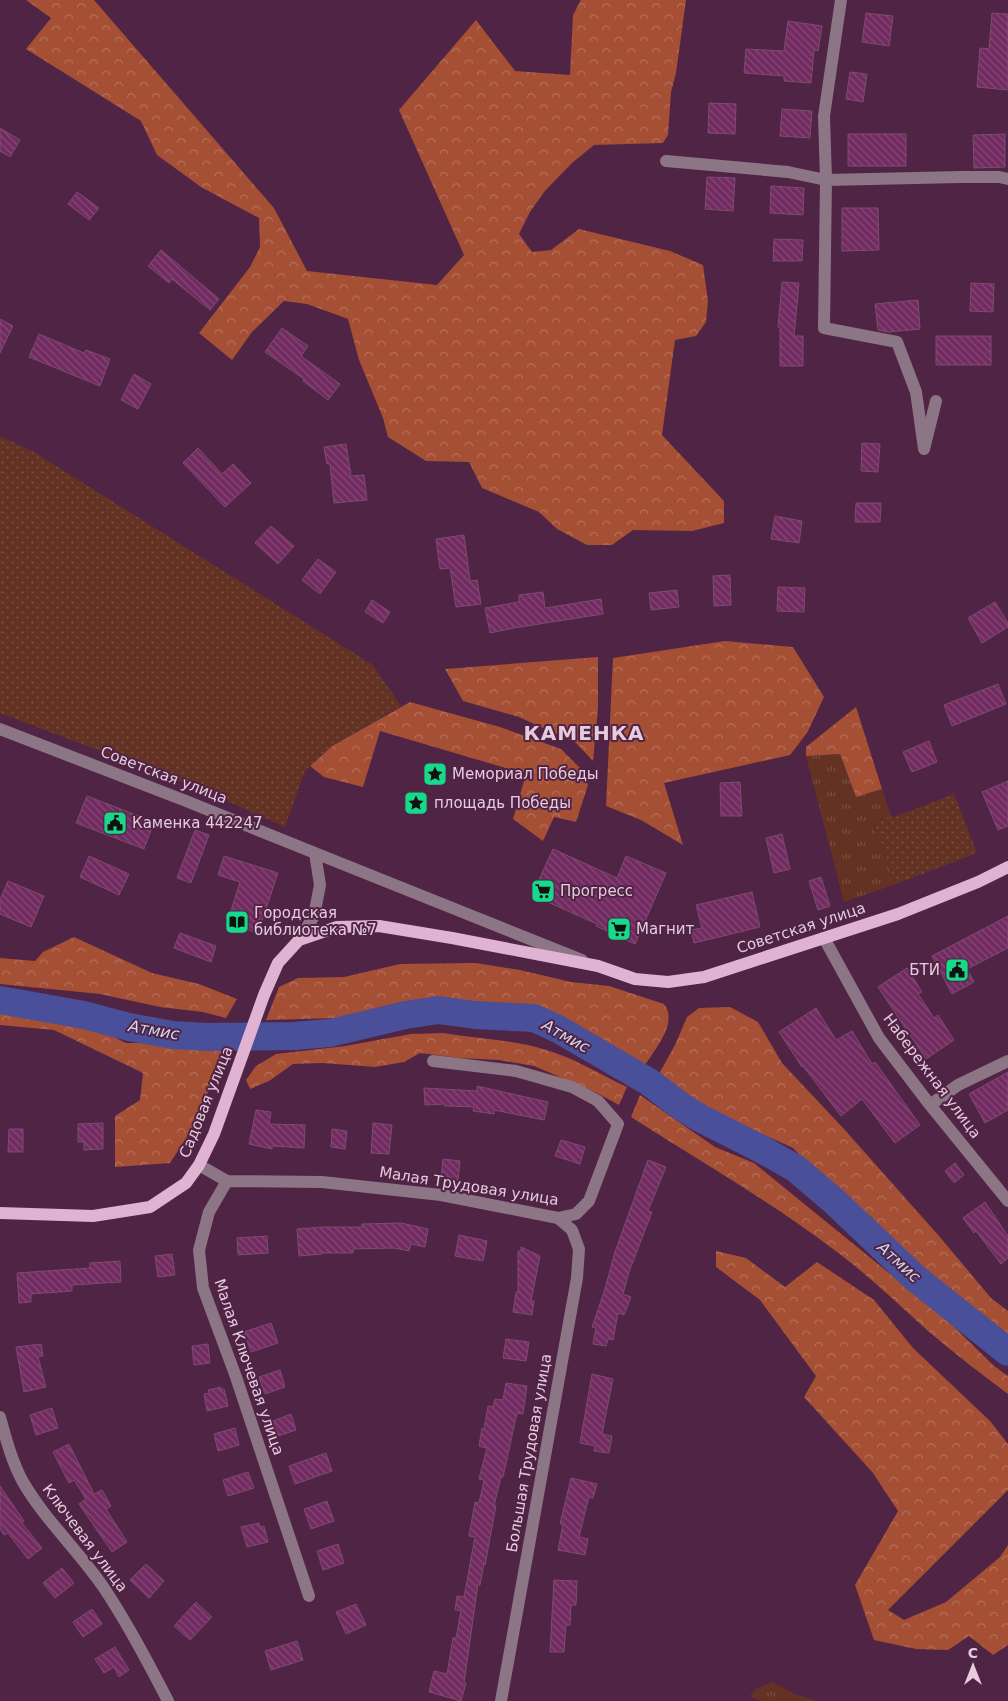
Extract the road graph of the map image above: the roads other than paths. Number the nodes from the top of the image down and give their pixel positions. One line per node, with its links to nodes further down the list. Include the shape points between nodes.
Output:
1 (841, 0): 3 (street, via 824,116)
2 (666, 161): 3 (street, via 788,172)
3 (826, 180): 4 (street, via 960,177); 5 (street, via 824,328 897,342 916,392 924,449)
4 (1008, 180)
5 (936, 402)
6 (0, 729): 7 (street, Советская улица)
7 (315, 854): 10 (street, via 320,885 314,916); 11 (street, Советская улица)
8 (1008, 867): 9 (main road, Советская улица, via 898,914)
9 (824, 938): 11 (main road, Советская улица, via 704,977 668,982 635,979); 14 (street, Набережная улица, via 880,1038)
10 (299, 940): 11 (main road, Советская улица, via 337,927 379,926); 15 (main road, Садовая улица, via 278,963)
11 (598, 966)
12 (433, 1061): 19 (street, Малая Трудовая улица, via 516,1071 572,1087 598,1101 618,1124 589,1201 576,1214)
13 (1008, 1061): 14 (street, via 958,1085)
14 (930, 1106): 17 (street, Набережная улица)
15 (200, 1165): 16 (street); 18 (main road, Садовая улица, via 186,1183 150,1207 93,1216)
16 (227, 1181): 19 (street, Малая Трудовая улица, via 322,1182 441,1195); 21 (street, Малая Ключевая улица, via 209,1212 199,1250 203,1288)
17 (1008, 1201)
18 (0, 1213)
19 (558, 1218): 23 (street, Большая Трудовая улица, via 572,1230 579,1249 577,1278)
20 (0, 1417): 22 (street, Ключевая улица, via 22,1480 38,1506 104,1587)
21 (309, 1596)
22 (168, 1701)
23 (501, 1701)

